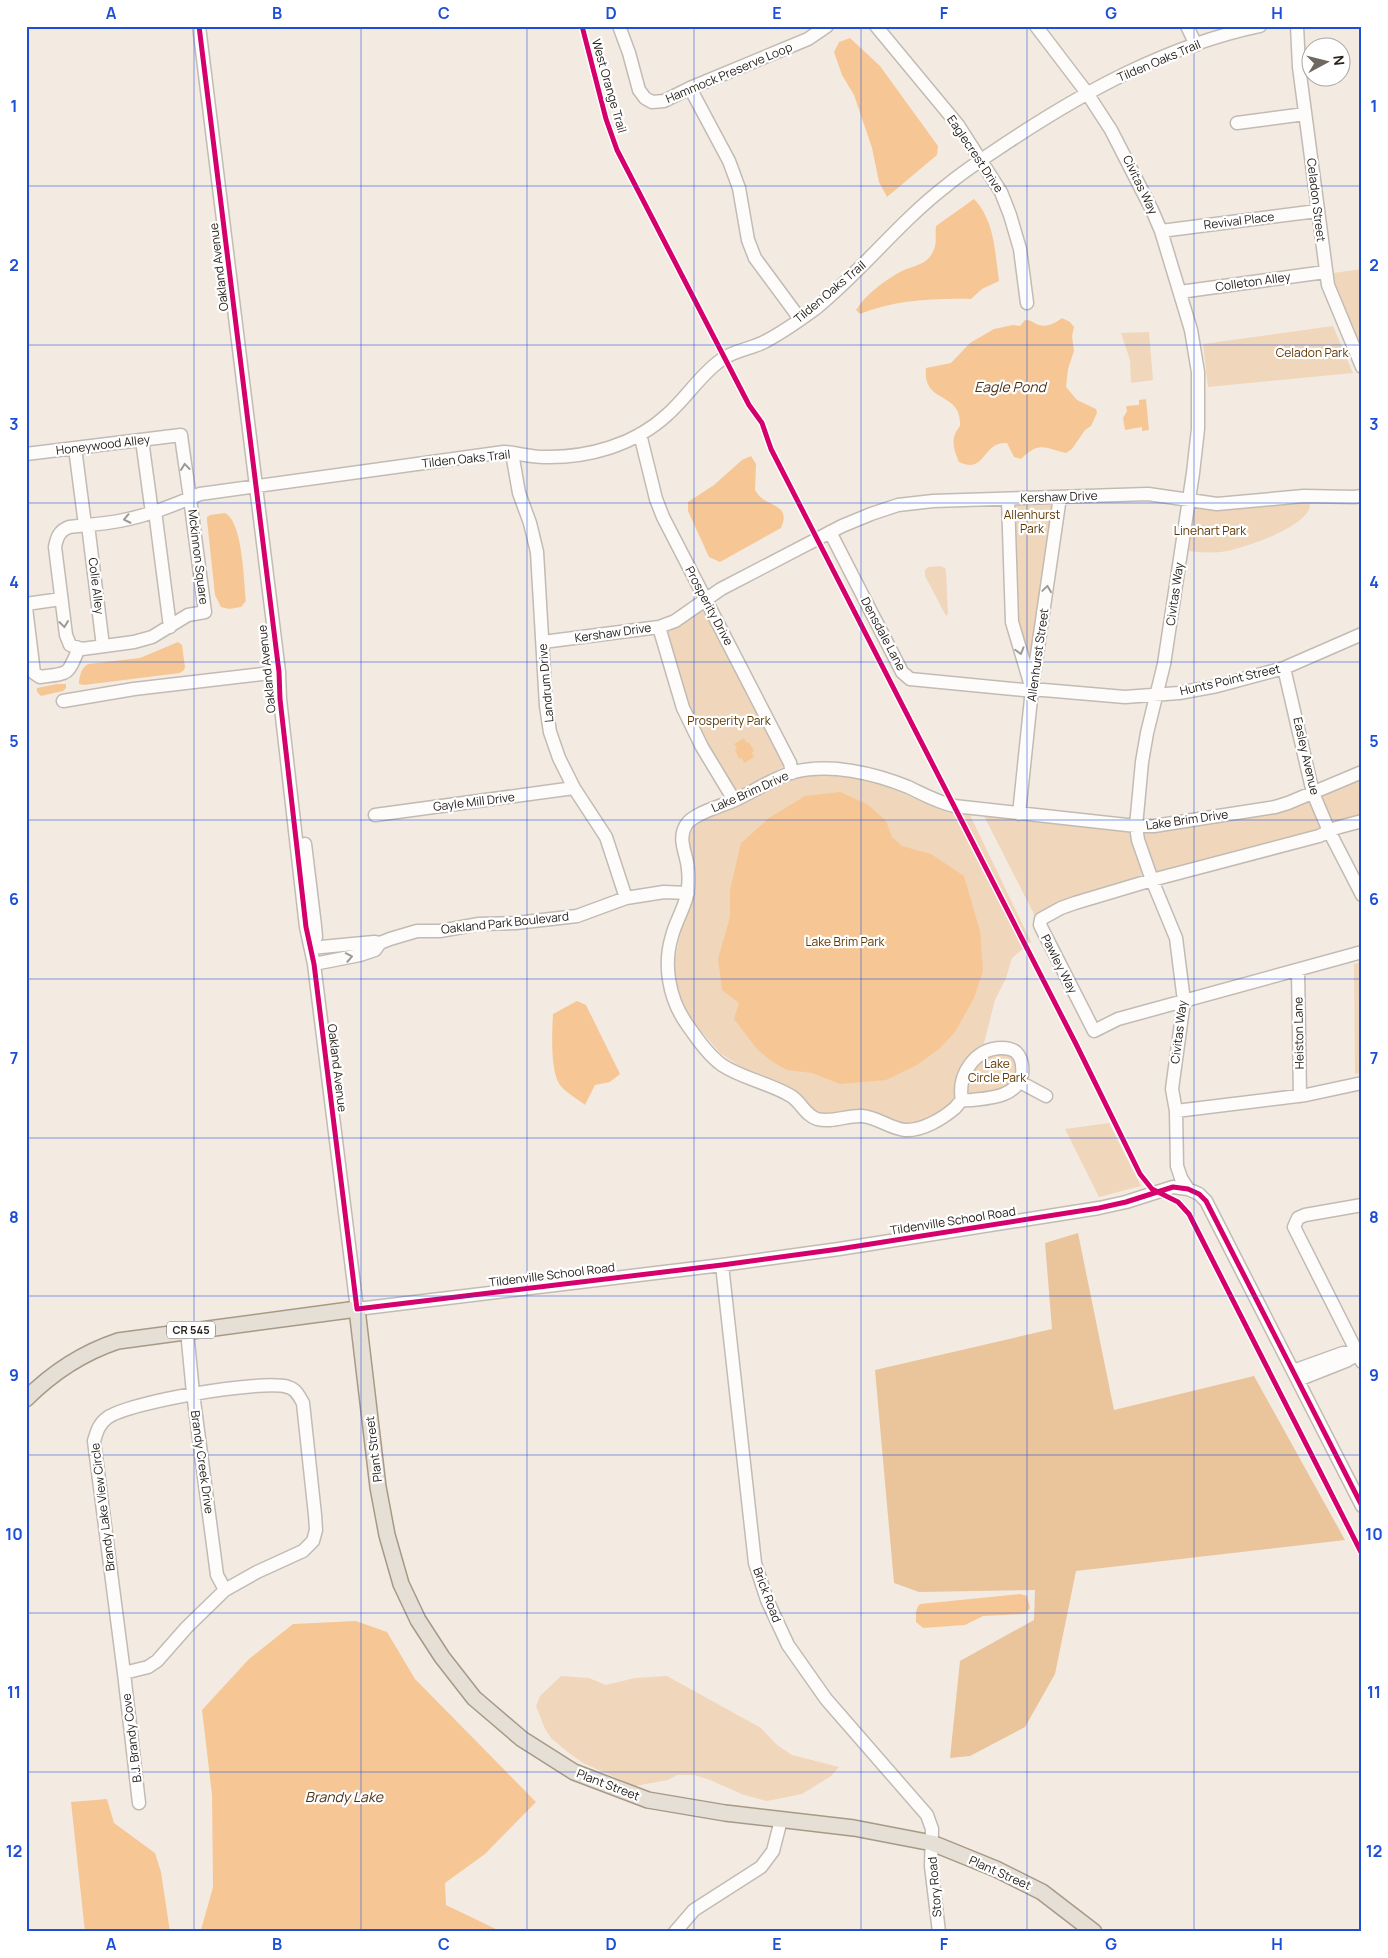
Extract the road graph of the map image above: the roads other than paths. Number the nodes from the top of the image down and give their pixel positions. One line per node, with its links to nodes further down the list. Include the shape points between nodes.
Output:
1 (199, 26): 27 (street, Oakland Avenue)
2 (619, 26): 10 (street, Hammock Preserve Loop, via 639,90 645,98 664,102)
3 (827, 26): 10 (street, Hammock Preserve Loop, via 808,39)
4 (876, 26): 14 (street, Eaglecrest Drive, via 958,125)
5 (1036, 26): 11 (street, Civitas Way)
6 (1187, 26): 9 (street)
7 (1260, 26): 9 (street, Tilden Oaks Trail)
8 (1297, 26): 12 (street, Celadon Street, via 1298,67)
9 (1196, 45): 11 (street, Tilden Oaks Trail)
10 (690, 88): 20 (street, via 729,161 739,188 748,240 755,258)
11 (1088, 93): 14 (street, Tilden Oaks Trail); 16 (street, Civitas Way, via 1126,157)
12 (1305, 114): 13 (street); 15 (street, Celadon Street)
13 (1237, 123)
14 (981, 161): 19 (street, Eaglecrest Drive, via 1001,192 1010,215 1020,249); 20 (street, Tilden Oaks Trail, via 945,186 849,279)
15 (1318, 211): 16 (street, Revival Place); 17 (street, Celadon Street)
16 (1162, 231): 18 (street, Civitas Way)
17 (1325, 272): 18 (street, Colleton Alley); 21 (street, Celadon Street, via 1335,306)
18 (1180, 292): 32 (street, Civitas Way, via 1198,372 1198,429)
19 (1027, 303)
20 (800, 319): 22 (street, Tilden Oaks Trail, via 766,341 724,358 702,375 668,414)
21 (1362, 367)
22 (640, 434): 25 (street, Tilden Oaks Trail, via 602,451 576,456); 37 (street, Prosperity Drive, via 663,517)
23 (142, 440): 24 (street, Honeywood Alley); 30 (street, Honeywood Alley, one-way to 23, via 181,435); 33 (street)
24 (75, 448): 26 (street, Honeywood Alley); 34 (street, Colie Alley)
25 (512, 453): 27 (street, Tilden Oaks Trail); 43 (street, Landrum Drive, via 519,492 537,552)
26 (26, 454)
27 (256, 487): 30 (street, Mckinnon Square); 47 (street, Oakland Avenue)
28 (1362, 496): 32 (street, Kershaw Drive, via 1304,496 1217,504)
29 (1060, 497): 31 (street, Kershaw Drive); 32 (street, Kershaw Drive, via 1148,494); 48 (street, Allenhurst Street, one-way to 29)
30 (190, 498): 33 (street, Mckinnon Square); 40 (street, Mckinnon Square, via 205,612 188,615)
31 (1008, 499): 35 (street, Kershaw Drive, via 898,505); 48 (street, one-way to 48, via 1012,622)
32 (1189, 501): 49 (street, Civitas Way, via 1164,664)
33 (154, 512): 34 (street, Mckinnon Square, one-way to 34); 40 (street)
34 (87, 525): 36 (street, Mckinnon Square, via 61,530 56,538); 44 (street, Colie Alley)
35 (830, 532): 37 (street, Kershaw Drive); 48 (street, Densdale Lane, via 908,678)
36 (61, 599): 38 (street); 45 (street, Mckinnon Square, one-way to 45, via 66,635 70,645)
37 (706, 600): 41 (street, Kershaw Drive); 52 (street, Prosperity Drive, via 790,763)
38 (26, 604)
39 (26, 608): 45 (street, via 34,673 40,677 65,674)
40 (170, 626): 44 (street, Mckinnon Square, via 152,637)
41 (659, 627): 43 (street, Kershaw Drive); 55 (street, via 683,708)
42 (1362, 634): 46 (street, Hunts Point Street)
43 (542, 642): 53 (street, Landrum Drive, via 550,732)
44 (103, 646): 45 (street, Mckinnon Square)
45 (79, 648)
46 (1284, 668): 49 (street, Hunts Point Street, via 1217,686); 54 (street, Easley Avenue)
47 (279, 672): 50 (street); 66 (street, Oakland Avenue, via 306,927)
48 (1032, 689): 49 (street, Hunts Point Street, via 1125,697); 56 (street, Allenhurst Street)
49 (1156, 695): 59 (street, Civitas Way, via 1142,762)
50 (63, 701)
51 (1362, 772): 54 (street, Lake Brim Drive)
52 (792, 773): 55 (street, Lake Brim Drive); 56 (street, Lake Brim Drive, via 829,770 862,774 907,787 944,804)
53 (574, 788): 57 (street, Gayle Mill Drive); 64 (street, Landrum Drive, via 606,837)
54 (1313, 793): 59 (street, Lake Brim Drive, via 1275,806 1154,826); 60 (street, Easley Avenue)
55 (734, 800): 62 (street, Lake Brim Drive, via 697,816 687,824 682,845 688,867)
56 (1019, 814): 59 (street, Lake Brim Drive)
57 (375, 815)
58 (1362, 821): 60 (street, Pawley Way)
59 (1136, 826): 61 (street, Civitas Way)
60 (1329, 830): 61 (street, Pawley Way, via 1319,836); 63 (street, Easley Avenue)
61 (1152, 880): 70 (street, Civitas Way, via 1176,938); 70 (street, Pawley Way, via 1061,908 1041,919 1040,925 1094,1031 1118,1019)
62 (688, 893): 64 (street, Oakland Park Boulevard, via 664,892); 75 (street, Lake Brim Drive, via 671,937 668,976 673,997 685,1022 723,1065 794,1097 802,1109 816,1118 834,1120 866,1116 887,1126 906,1130 936,1121)
63 (1362, 895)
64 (626, 898): 65 (street, Oakland Park Boulevard, via 577,916 417,931)
65 (380, 943): 66 (street, Oakland Park Boulevard); 68 (street, Oakland Park Boulevard, one-way to 65, via 360,955 375,950)
66 (311, 948): 68 (street, Oakland Avenue)
67 (1362, 952): 69 (street, Pawley Way)
68 (314, 964): 80 (street, Oakland Avenue)
69 (1298, 970): 70 (street, Pawley Way); 74 (street, Heiston Lane)
70 (1184, 1001): 76 (street, Civitas Way, via 1172,1089)
71 (1020, 1082): 73 (street); 75 (street, via 1001,1096); 75 (street, via 1023,1068 1020,1058 1011,1049 993,1048 969,1064 960,1092)
72 (1362, 1084): 74 (street)
73 (1046, 1096)
74 (1300, 1096): 76 (street)
75 (962, 1100)
76 (1176, 1111): 77 (street, Civitas Way, via 1177,1166)
77 (1188, 1188): 79 (street, Tildenville School Road, via 1173,1187 1099,1208 1006,1224); 83 (street, via 1206,1201)
78 (1362, 1205): 82 (street, via 1305,1215 1298,1218 1294,1227)
79 (722, 1265): 80 (street, Tildenville School Road); 91 (street, Brick Road, via 755,1563 768,1600 788,1646 826,1699 927,1815)
80 (357, 1309): 81 (main road, Tildenville School Road / CR 545); 90 (main road, Plant Street, via 378,1487 393,1560 418,1620 469,1691 522,1739 574,1772 648,1800)
81 (187, 1331): 84 (street, Brandy Creek Drive); 85 (main road, Tildenville School Road / CR 545, via 140,1337 100,1347 70,1362)
82 (1360, 1356): 83 (street, via 1343,1353)
83 (1296, 1375): 86 (street)
84 (193, 1393): 87 (street, Brandy Creek Drive, via 217,1575); 87 (street, Brandy Lake View Circle, via 275,1384 297,1392 303,1403 315,1515 313,1541 303,1551); 88 (street, Brandy Lake View Circle, via 138,1404 108,1416 99,1425 94,1440)
85 (26, 1399)
86 (1362, 1506)
87 (225, 1590): 88 (street, Brandy Lake View Circle, via 157,1661 148,1667)
88 (124, 1673): 89 (street, B.J. Brandy Cove)
89 (139, 1803)
90 (781, 1820): 91 (main road, Plant Street, via 854,1828); 92 (street, via 773,1852 761,1867 694,1910)
91 (932, 1843): 93 (street, Story Road, via 931,1866); 94 (main road, Plant Street, via 1042,1892)
92 (676, 1932)
93 (939, 1932)
94 (1094, 1932)

